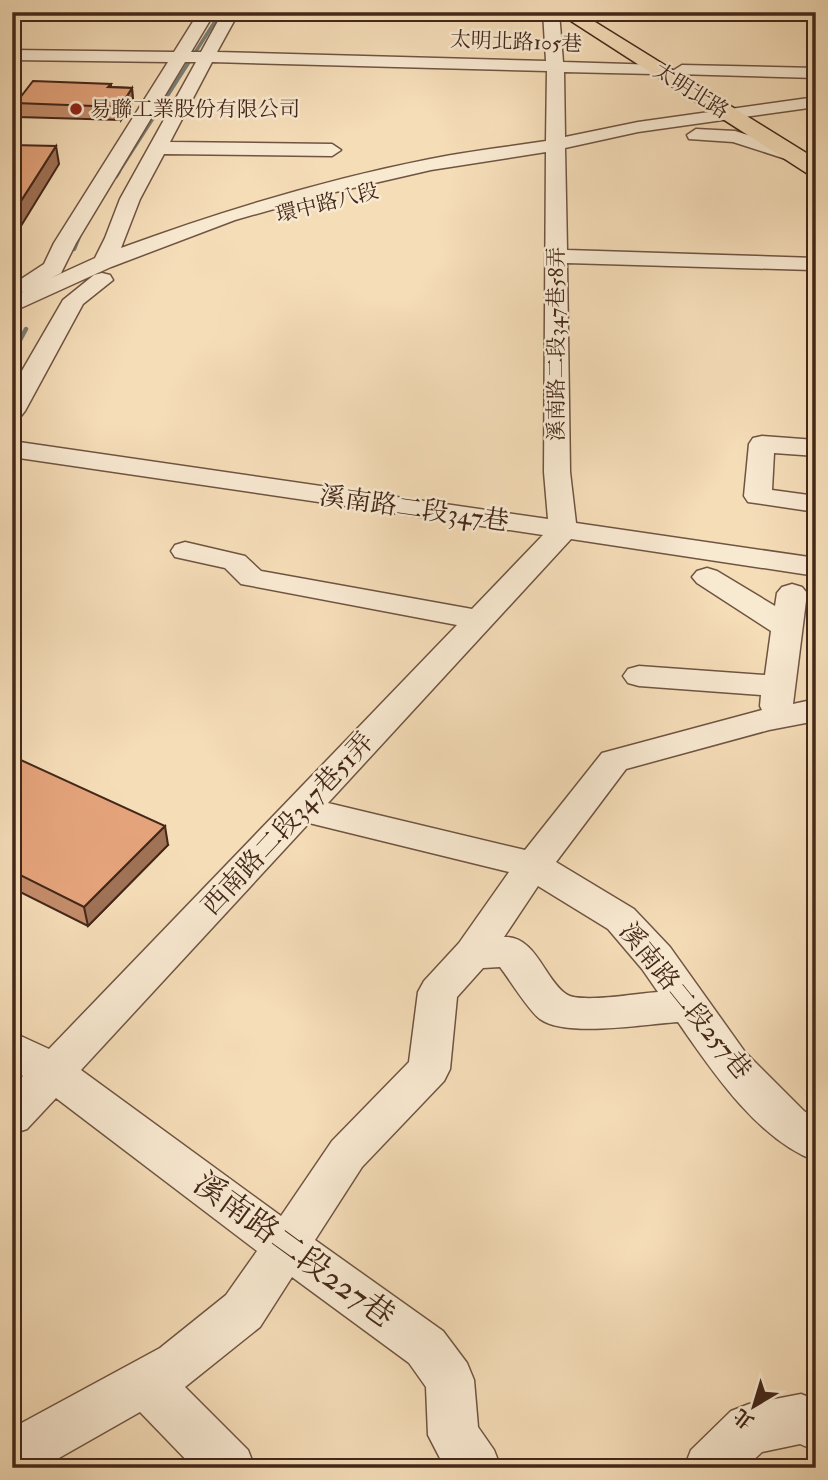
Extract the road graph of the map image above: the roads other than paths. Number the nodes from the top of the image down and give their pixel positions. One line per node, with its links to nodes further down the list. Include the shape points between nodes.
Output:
1 (207, 12): 7 (street)
2 (231, 12): 8 (street)
3 (551, 12): 9 (street, 溪南路二段347巷58弄)
4 (566, 12): 10 (main road, 太明北路)
5 (592, 12): 11 (main road, 太明北路)
6 (12, 55): 7 (street, 太明北路105巷)
7 (181, 57): 8 (street, 太明北路105巷); 24 (street, via 53,268)
8 (209, 57): 9 (street, 太明北路105巷); 17 (street)
9 (555, 65): 10 (street, 太明北路105巷); 19 (street, 溪南路二段347巷58弄)
10 (655, 70): 14 (main road, 太明北路); 15 (street, 環中路八段, via 691,101 687,110)
11 (682, 70): 12 (street); 14 (main road, 太明北路)
12 (816, 72)
13 (816, 102): 14 (street, 環中路八段)
14 (741, 114): 15 (street, 環中路八段); 16 (street, 環中路八段, via 724,125); 20 (main road, 太明北路)
15 (638, 127): 19 (street, 環中路八段)
16 (659, 136): 19 (street, 環中路八段); 20 (street, 環中路八段, via 735,137)
17 (158, 148): 18 (street); 23 (street, via 130,200)
18 (332, 150)
19 (555, 151): 21 (street, 溪南路二段347巷58弄); 23 (street, 環中路八段, via 270,218)
20 (810, 159)
21 (556, 256): 22 (street); 31 (street, 溪南路二段347巷58弄, via 557,472)
22 (812, 264)
23 (102, 271): 25 (street, 環中路八段); 26 (street, 環中路八段); 27 (street, via 74,300)
24 (12, 291)
25 (12, 305)
26 (12, 327)
27 (12, 411)
28 (816, 448): 30 (street, via 762,444 758,496)
29 (12, 449): 31 (street, 溪南路二段347巷)
30 (816, 504)
31 (563, 531): 33 (street, 溪南路二段347巷); 36 (street, 西南路二段347巷51弄)
32 (185, 551): 36 (street, via 235,562 251,578)
33 (816, 567)
34 (707, 577): 37 (street)
35 (792, 593): 37 (street)
36 (479, 620): 42 (street, 西南路二段347巷51弄)
37 (788, 627): 39 (street)
38 (639, 676): 39 (street)
39 (779, 686): 41 (street)
40 (816, 710): 41 (street)
41 (774, 719): 43 (street, via 614,761)
42 (301, 810): 43 (street, 溪南路二段257巷); 47 (street, 西南路二段347巷51弄)
43 (533, 865): 44 (street); 45 (street, 溪南路二段257巷, via 621,919 656,958)
44 (473, 954): 45 (street, via 510,952 554,1007 580,1014); 50 (street, via 438,992 429,1069 347,1154)
45 (688, 1005): 49 (street, 溪南路二段257巷, via 730,1064 789,1124)
46 (12, 1049): 47 (street, 溪南路二段227巷)
47 (53, 1072): 48 (street, 西南路二段347巷51弄); 50 (street, 溪南路二段227巷)
48 (12, 1116)
49 (816, 1142)
50 (286, 1246): 51 (street, via 243,1311 177,1365); 55 (street, 溪南路二段227巷, via 426,1347 450,1380 453,1435)
51 (145, 1382): 53 (street, via 34,1444); 54 (street)
52 (816, 1426): 56 (street, via 801,1419 749,1429)
53 (13, 1468)
54 (230, 1468)
55 (475, 1468)
56 (709, 1468)

